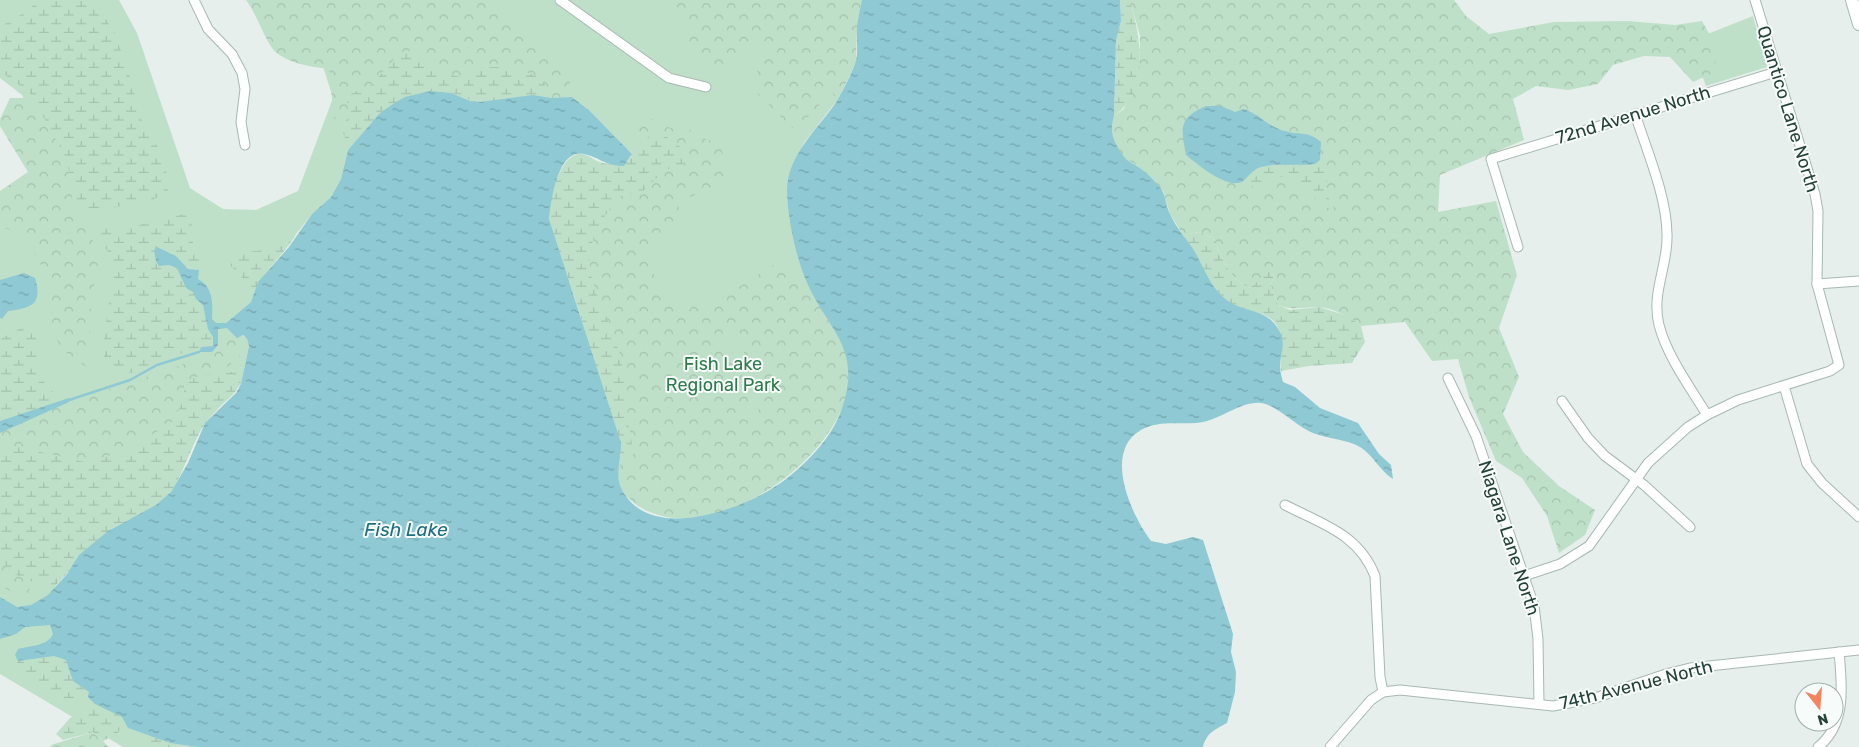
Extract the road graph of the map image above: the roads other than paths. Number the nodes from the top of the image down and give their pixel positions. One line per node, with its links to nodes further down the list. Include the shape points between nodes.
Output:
1 (194, 0): 9 (street, via 208,28 232,54 242,73 245,89 241,122)
2 (560, 0): 7 (street, via 669,78)
3 (1755, 0): 6 (street, Quantico Lane North)
4 (1852, 0): 5 (street)
5 (1859, 24)
6 (1776, 72): 8 (street, 72nd Avenue North); 12 (street, Quantico Lane North, via 1815,194 1818,211)
7 (706, 87)
8 (1635, 114): 10 (street, 72nd Avenue North, via 1490,159); 16 (street, via 1666,216 1667,252 1657,288 1659,325)
9 (245, 144)
10 (1518, 247)
11 (1859, 281): 12 (street)
12 (1817, 284): 14 (street, Quantico Lane North, via 1839,365)
13 (1448, 378): 21 (street, Niagara Lane North, via 1476,436)
14 (1784, 386): 16 (street, via 1738,400); 19 (street, via 1807,464 1822,483)
15 (1562, 401): 17 (street, via 1605,456)
16 (1707, 415): 17 (street, via 1668,444)
17 (1636, 479): 20 (street); 21 (street, via 1589,546 1560,564)
18 (1285, 505): 24 (street, via 1353,541 1370,562 1377,591)
19 (1859, 517)
20 (1690, 527)
21 (1524, 576): 25 (street, Niagara Lane North, via 1534,606 1538,639)
22 (1859, 650): 23 (street, 74th Avenue North)
23 (1839, 652): 25 (street, 74th Avenue North, via 1690,668 1574,704); 27 (street, via 1839,713 1834,730)
24 (1383, 692): 25 (street, 74th Avenue North, via 1400,690); 26 (street, via 1370,700)
25 (1539, 704)
26 (1330, 747)
27 (1818, 747)

